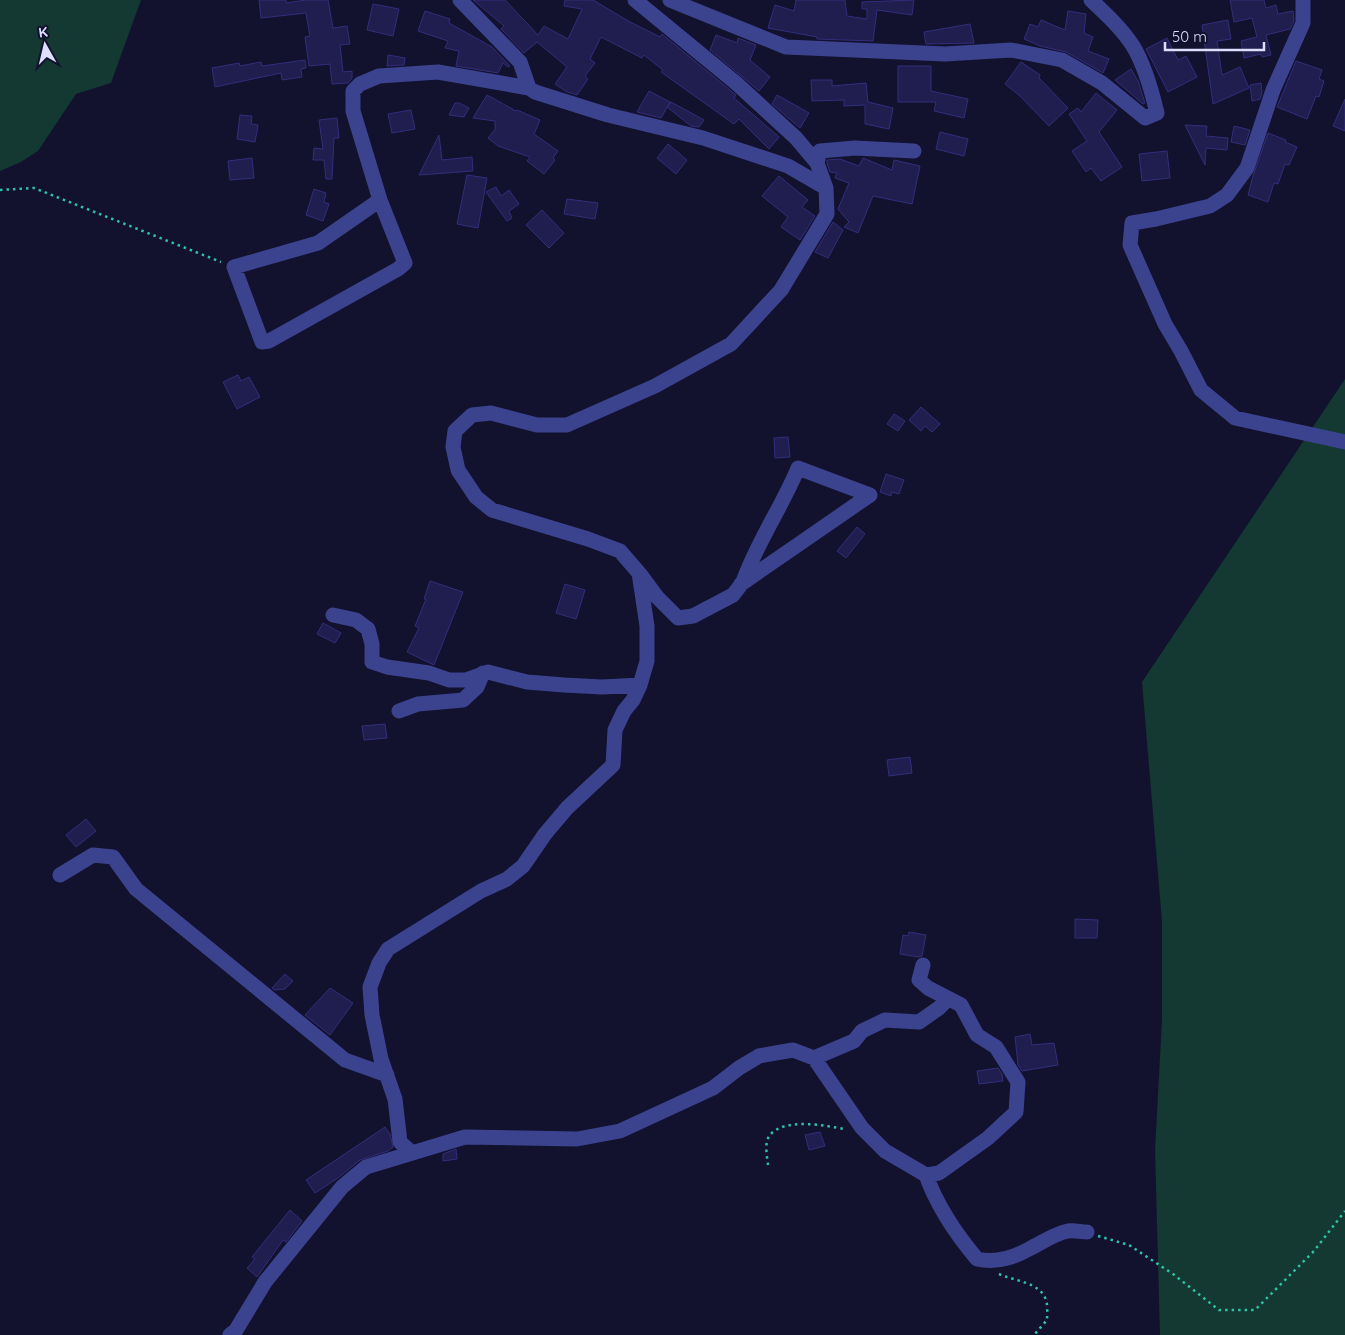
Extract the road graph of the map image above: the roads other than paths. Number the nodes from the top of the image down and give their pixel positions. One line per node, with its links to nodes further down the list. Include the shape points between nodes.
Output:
1 (460, 0): 6 (street, via 520,62)
2 (634, 0): 8 (street, via 736,83 796,138)
3 (670, 0): 4 (street, via 786,47 945,54 1011,50 1062,60 1102,83 1145,118 1158,113 1134,47)
4 (1091, 0)
5 (1303, 0): 11 (street, via 1303,23 1273,90 1247,168 1227,194 1210,206 1132,223 1130,245 1165,324 1201,390 1236,418)
6 (529, 88): 9 (street, via 608,115 703,138 788,166); 10 (street, via 438,72 379,76 360,84 354,91 353,111)
7 (914, 151): 8 (street, via 855,148 820,151)
8 (817, 163): 9 (street)
9 (826, 188): 12 (street, via 827,214 781,290 731,344 655,386 567,425 537,426 492,413 472,415 455,430 453,447 458,470 476,497 492,510 620,551)
10 (380, 200): 10 (street, via 405,263 269,341 262,342 234,267 318,243)
11 (1345, 442)
12 (639, 573): 13 (street, via 678,618 711,608 733,596); 16 (street, via 647,626 648,661)
13 (741, 584): 13 (street, via 798,468 870,495)
14 (332, 615): 15 (street, via 356,620 368,629 372,662 449,680 466,680)
15 (483, 674): 16 (street, via 488,672 527,682 564,685); 17 (street, via 463,700 418,704)
16 (640, 685): 22 (street, via 615,730 613,765 567,808 523,866 507,879 388,948 370,987 372,1015)
17 (399, 711)
18 (60, 875): 22 (street, via 94,855 113,857 136,889 345,1060)
19 (923, 965): 20 (street, via 920,980)
20 (948, 999): 21 (street, via 919,1022 885,1020 862,1031 854,1041); 24 (street, via 961,1005 977,1035 996,1047 1010,1068 1018,1082 1016,1112 988,1138 939,1174)
21 (814, 1058): 23 (street, via 793,1050 759,1056 713,1088 620,1131 577,1139 465,1137); 24 (street, via 862,1128 885,1152)
22 (387, 1075): 23 (street, via 395,1099 400,1142)
23 (412, 1153): 26 (street, via 366,1167 342,1187 265,1282)
24 (926, 1175): 25 (street, via 959,1238 977,1260 989,1262 1014,1256 1048,1237 1069,1231)
25 (1087, 1232)
26 (230, 1335)

